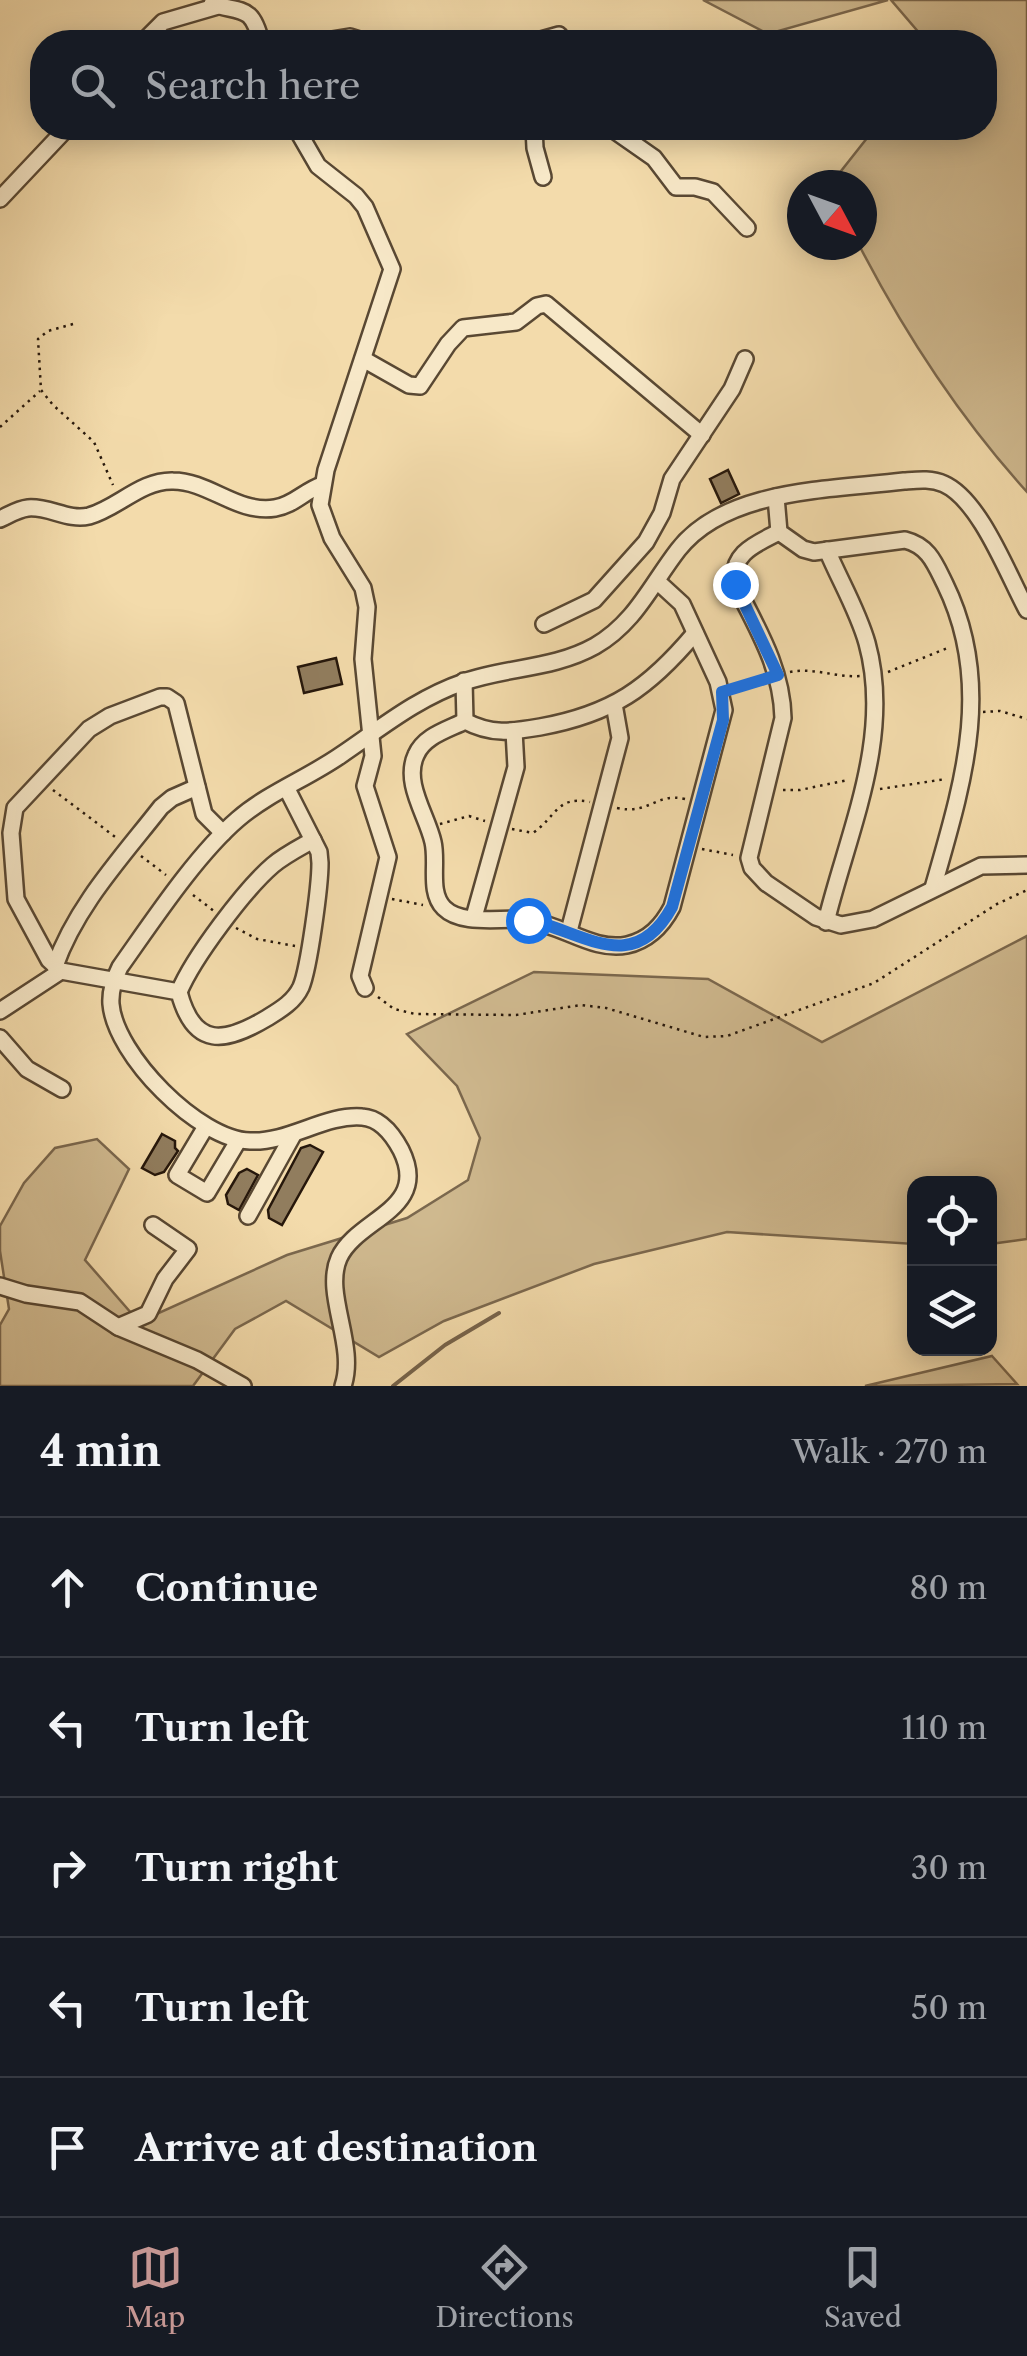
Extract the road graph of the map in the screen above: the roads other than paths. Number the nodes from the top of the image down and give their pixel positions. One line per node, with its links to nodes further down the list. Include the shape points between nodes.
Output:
1 (178, 0): 3 (street)
2 (212, 3): 3 (street); 5 (street, via 248,12)
3 (164, 22): 4 (street)
4 (156, 30)
5 (258, 30)
6 (56, 140): 11 (street)
7 (303, 140): 14 (street, via 318,166 364,207 390,260 391,277)
8 (535, 140): 10 (street)
9 (628, 140): 12 (street, via 654,158 676,187 713,192)
10 (543, 177)
11 (0, 199)
12 (747, 228)
13 (745, 358): 15 (street)
14 (364, 359): 15 (street, via 420,386 464,328 516,322 546,304); 16 (street)
15 (702, 435): 23 (street, via 672,479 646,542 594,600)
16 (322, 486): 18 (street, via 296,502 262,509 178,480 146,486 93,515 24,508); 29 (street, via 324,521 367,607 363,659)
17 (776, 497): 19 (street); 21 (street, via 706,523); 22 (street, via 924,479 944,484 968,501)
18 (0, 519)
19 (779, 532): 20 (street, via 802,549); 37 (street, via 747,549 734,574 778,675 784,718 749,858 758,877)
20 (827, 550): 35 (street, via 906,540 928,552 958,618 972,712 962,783); 37 (street, via 868,645 876,722)
21 (658, 582): 24 (street, via 677,598); 25 (street, via 623,626 590,648)
22 (1027, 610)
23 (544, 624)
24 (695, 633): 26 (street, via 657,676); 38 (street, via 722,692 723,720 672,907 636,943 608,946)
25 (464, 681): 27 (street); 29 (street)
26 (614, 704): 28 (street); 38 (street, via 620,738)
27 (464, 722): 28 (street, via 483,731); 36 (street, via 426,740 411,775 436,854 440,905)
28 (514, 731): 36 (street, via 518,758)
29 (372, 732): 31 (street); 41 (street, via 374,756 365,786 388,857 360,976)
30 (197, 787): 32 (street, via 204,814); 39 (street, via 161,807 80,912); 39 (street, via 176,704 160,696 89,729 22,798 11,820 16,899)
31 (287, 788): 32 (street); 33 (street)
32 (223, 834): 40 (street)
33 (313, 840): 42 (street, via 257,881); 42 (street, via 320,874 303,983 290,1002 239,1035 216,1038 191,1019)
34 (1027, 866): 35 (street, via 981,866)
35 (934, 888): 37 (street, via 872,919)
36 (474, 917): 38 (street)
37 (826, 922)
38 (569, 931)
39 (58, 968): 40 (street); 43 (street)
40 (114, 980): 42 (street); 46 (street, via 111,1007 128,1048)
41 (364, 988)
42 (179, 992)
43 (0, 1011)
44 (0, 1038): 45 (street, via 27,1069)
45 (62, 1089)
46 (205, 1128): 48 (street); 48 (street, via 177,1175 208,1193)
47 (294, 1135): 48 (street); 49 (street); 54 (street, via 362,1116 388,1131 404,1158 405,1186 396,1206 356,1236 337,1262 348,1360)
48 (238, 1140)
49 (248, 1216)
50 (153, 1225): 52 (street, via 188,1248 148,1314)
51 (0, 1286): 52 (street, via 80,1302)
52 (118, 1328): 53 (street)
53 (243, 1386)
54 (343, 1386)

